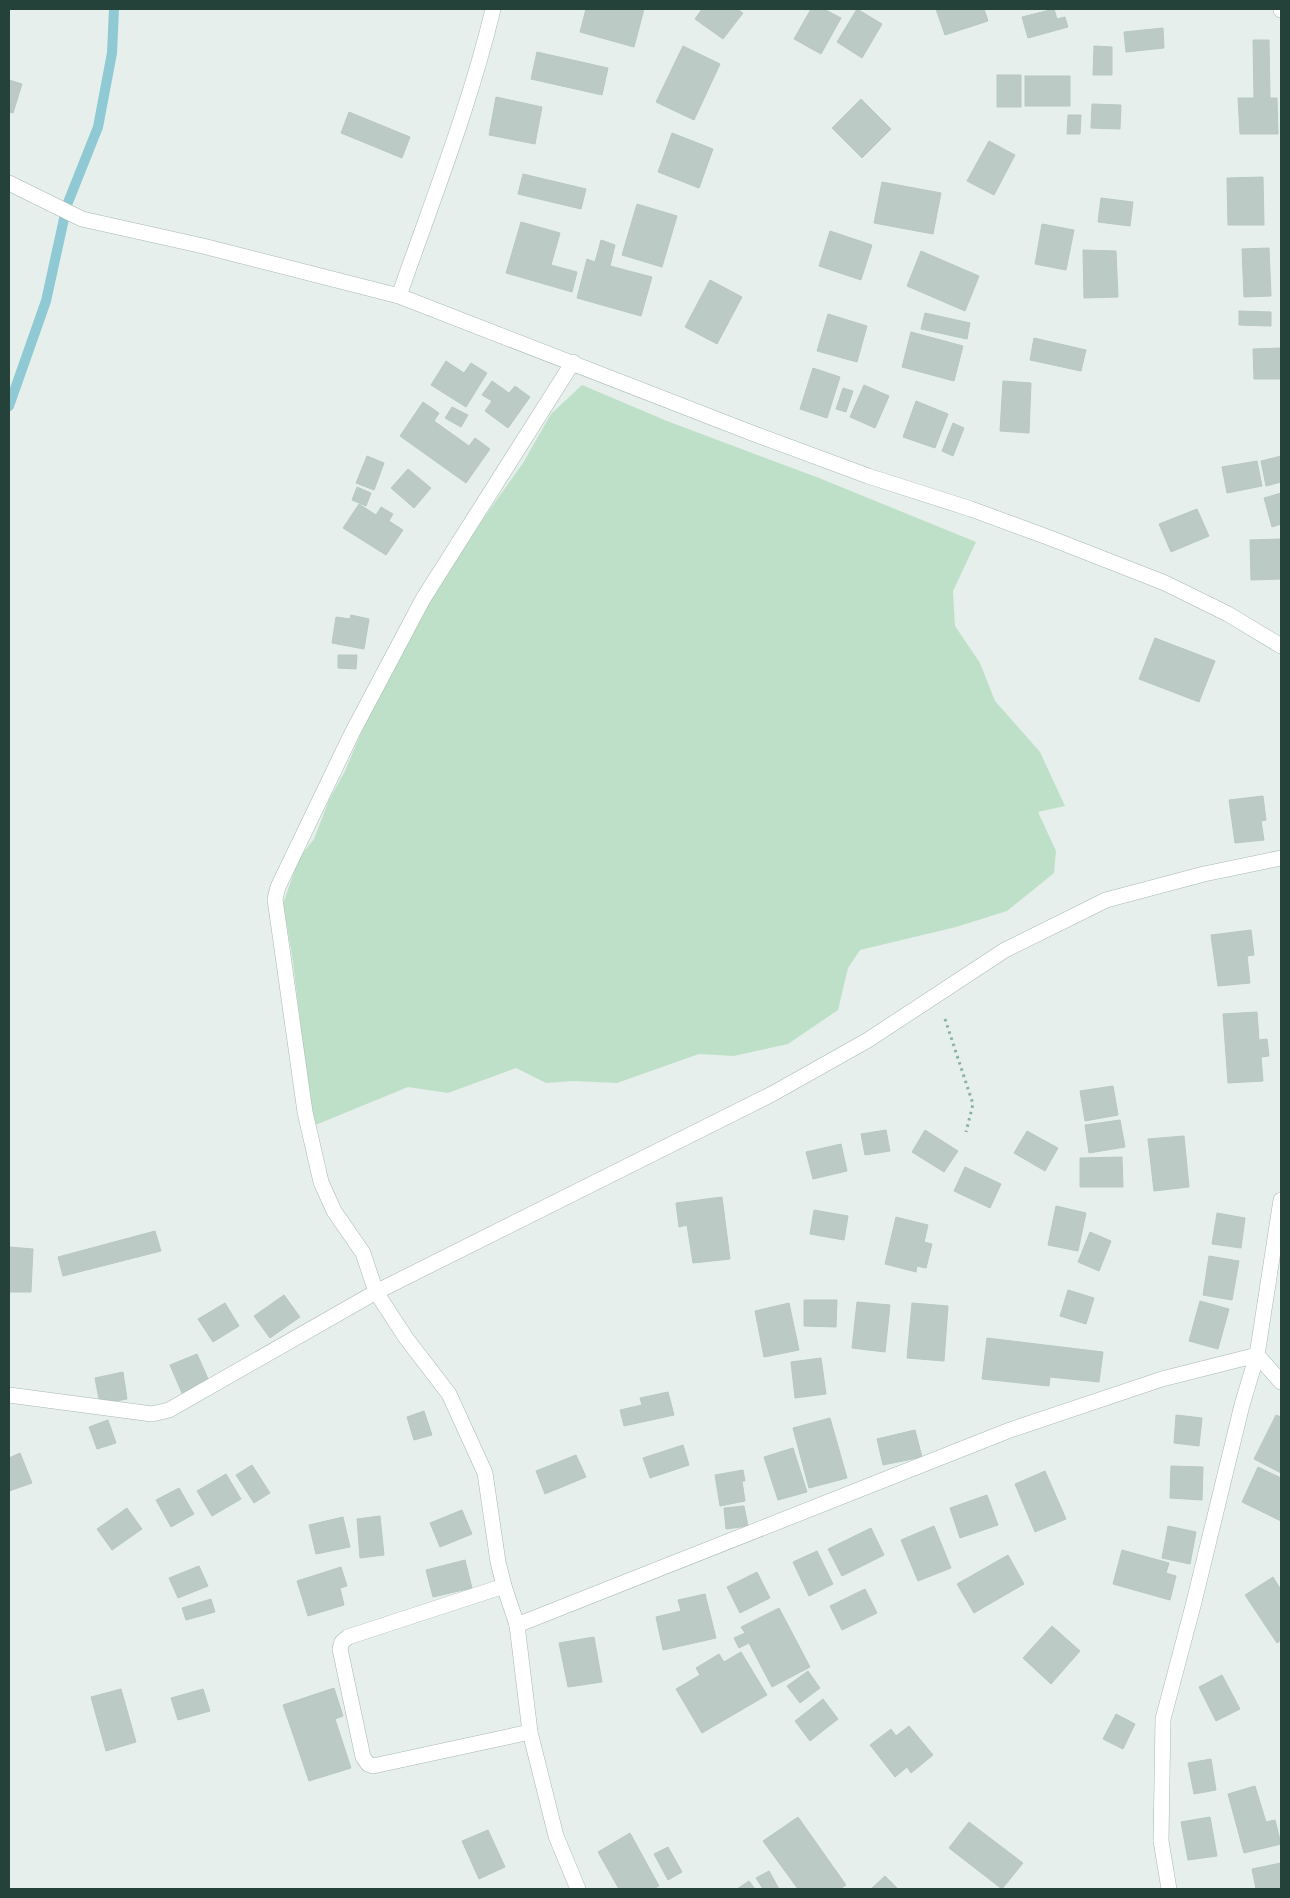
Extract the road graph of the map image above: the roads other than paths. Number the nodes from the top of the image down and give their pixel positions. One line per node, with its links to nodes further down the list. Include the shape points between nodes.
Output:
1 (493, 9): 3 (street, via 458,124)
2 (9, 184): 3 (street, via 82,219)
3 (399, 296): 4 (street)
4 (573, 362): 5 (street, via 757,435 868,476 972,509 1165,583 1228,614); 8 (street, via 423,599 352,733 275,899 305,1112 321,1182 334,1211 363,1253)
5 (1281, 646)
6 (1281, 858): 8 (street, via 1106,900 1005,950 868,1040 772,1094)
7 (1281, 1200): 9 (street)
8 (376, 1292): 11 (street, via 169,1410 152,1414); 12 (street, via 406,1338 450,1394 485,1473)
9 (1257, 1355): 10 (street); 13 (street, via 1162,1379 1010,1430); 16 (street, via 1163,1718 1161,1841)
10 (1281, 1382)
11 (9, 1396)
12 (504, 1586): 13 (street); 14 (street, via 348,1637 340,1649 362,1757 368,1764 373,1766)
13 (517, 1624): 14 (street)
14 (530, 1732): 15 (street, via 556,1836)
15 (578, 1889)
16 (1169, 1889)

